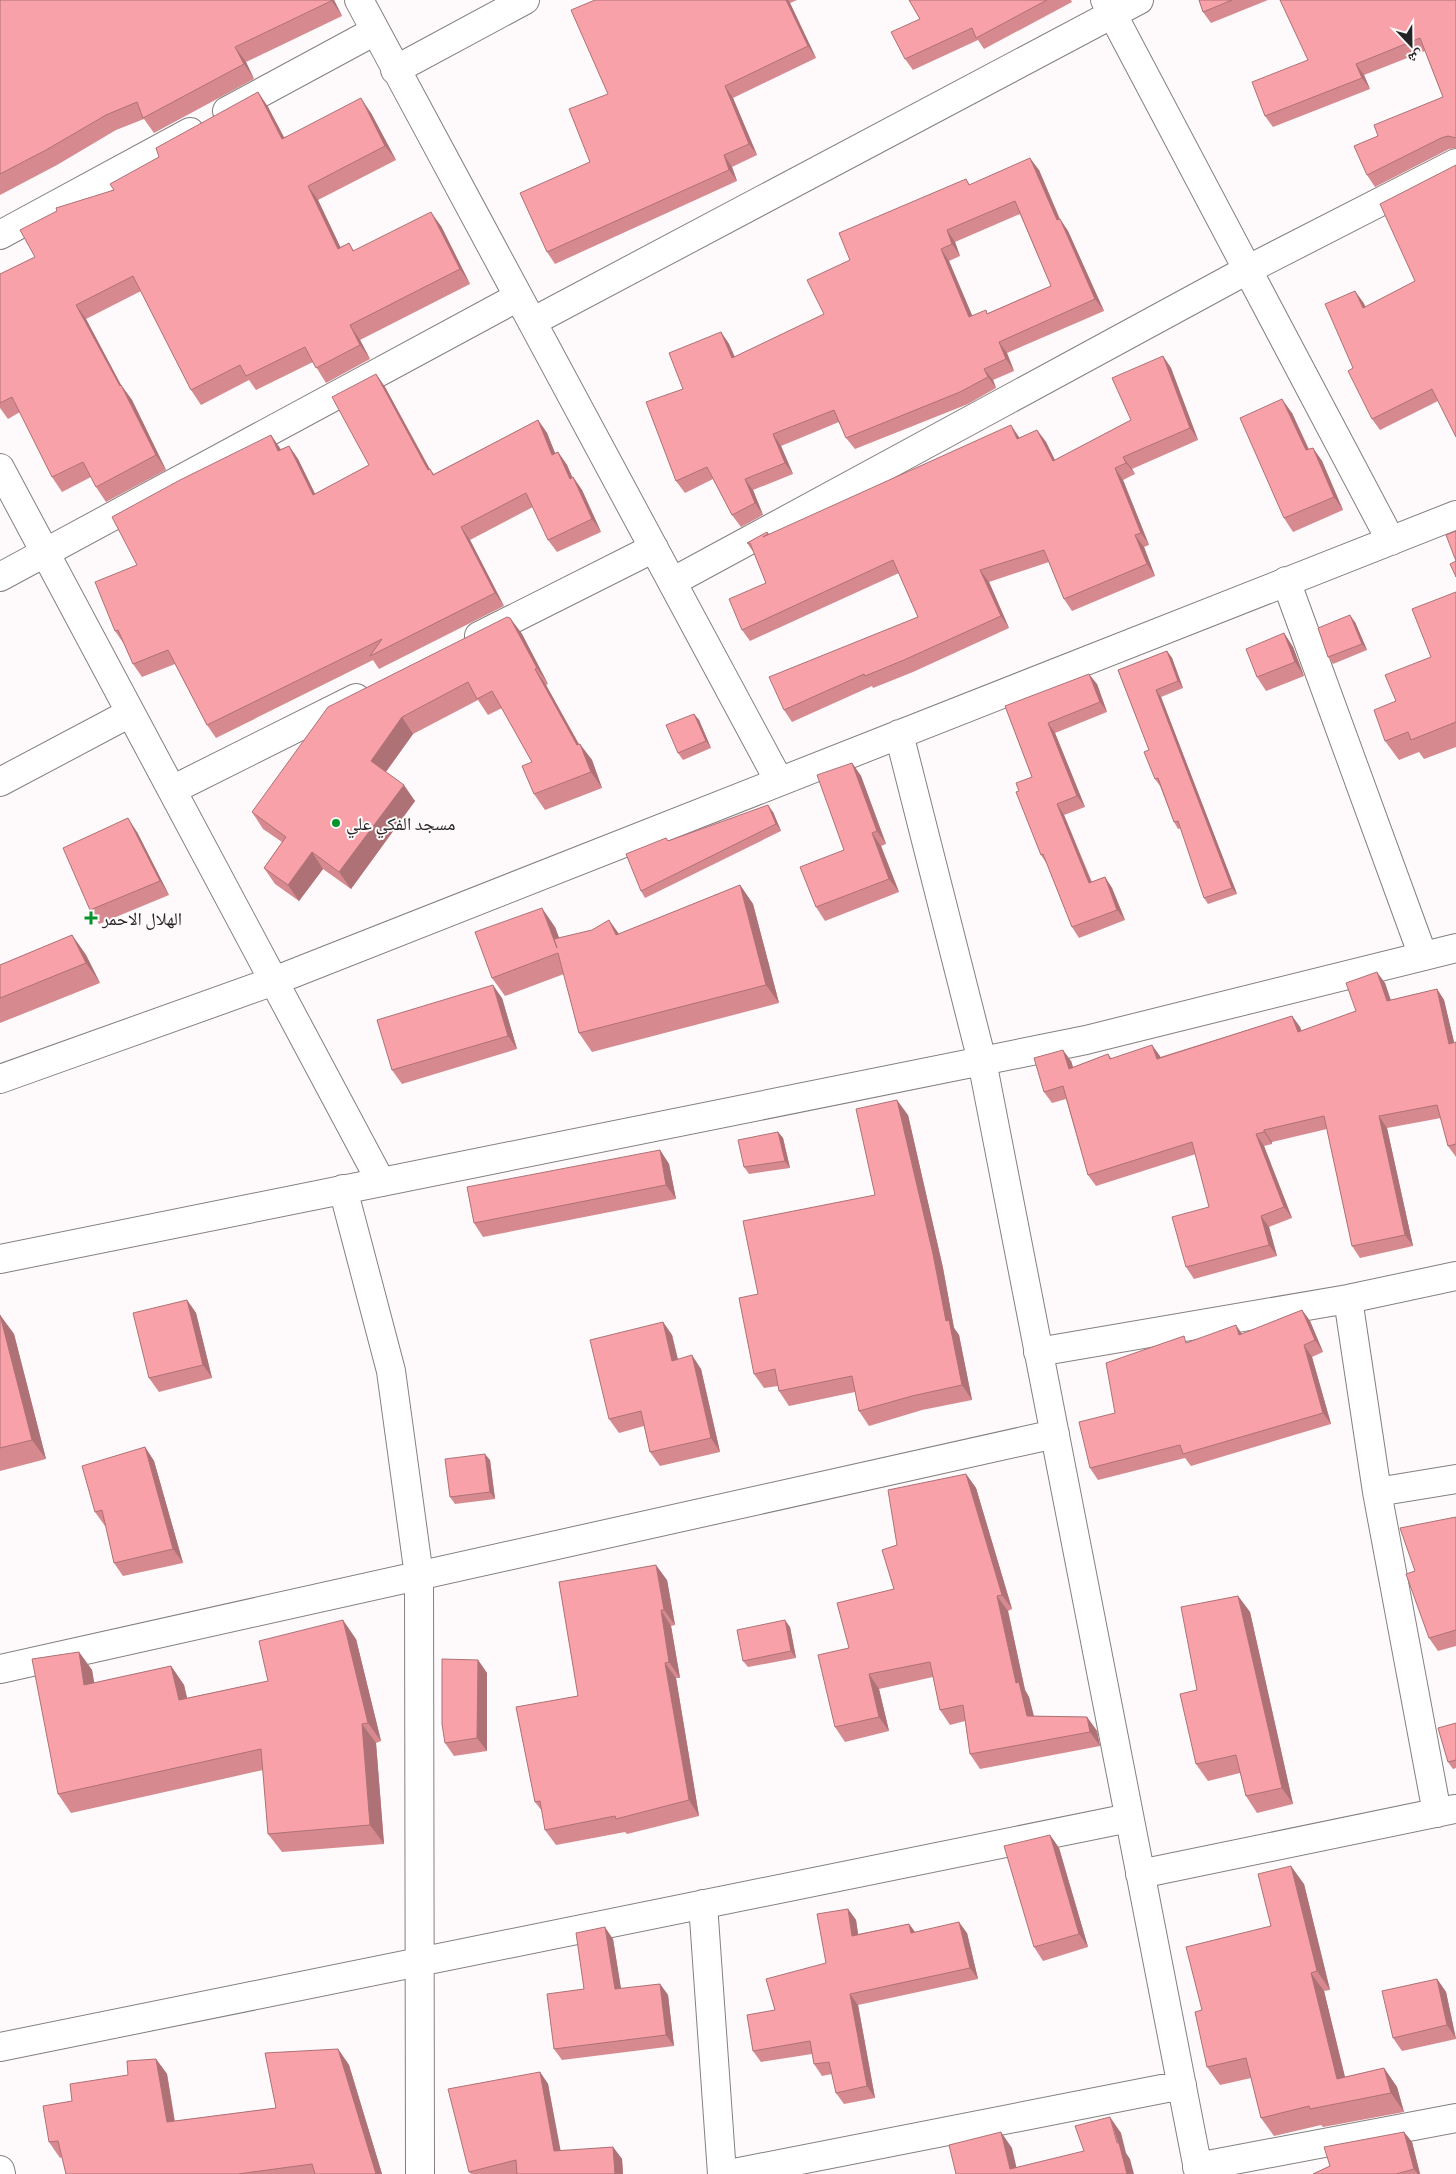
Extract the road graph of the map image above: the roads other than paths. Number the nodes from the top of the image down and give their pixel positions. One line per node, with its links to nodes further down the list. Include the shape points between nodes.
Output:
1 (359, 0): 5 (street)
2 (525, 0): 6 (street)
3 (1139, 0): 4 (street)
4 (1109, 7): 9 (street); 11 (street)
5 (375, 31): 6 (street); 8 (street)
6 (395, 70): 10 (street)
7 (1456, 163): 9 (street)
8 (0, 235)
9 (1248, 270): 14 (street); 19 (street)
10 (518, 297): 11 (street); 16 (street)
11 (532, 322): 15 (street)
12 (0, 468): 16 (street)
13 (1456, 515): 14 (street)
14 (1391, 541): 18 (street)
15 (654, 548): 19 (street); 20 (street)
16 (45, 554): 17 (street); 22 (street)
17 (0, 577)
18 (1286, 581): 23 (street); 28 (street)
19 (672, 582): 24 (street)
20 (457, 646)
21 (377, 687): 26 (street)
22 (130, 713): 25 (street); 26 (street)
23 (898, 734): 24 (street); 30 (street)
24 (779, 781): 29 (street)
25 (0, 782)
26 (172, 790): 29 (street)
27 (1456, 948): 28 (street)
28 (1423, 956): 30 (street, via 1086,1040)
29 (274, 981): 31 (street); 32 (street)
30 (982, 1061): 32 (street); 37 (street)
31 (0, 1079)
32 (381, 1182): 33 (street)
33 (343, 1190): 34 (street); 41 (street, via 392,1371)
34 (0, 1259)
35 (1456, 1276): 36 (street)
36 (1348, 1299): 37 (street); 40 (street)
37 (1038, 1352): 38 (street)
38 (1055, 1434): 41 (street); 44 (street)
39 (1456, 1479): 40 (street)
40 (1377, 1492): 43 (street)
41 (419, 1576): 42 (street); 47 (street)
42 (0, 1669)
43 (1447, 1811): 45 (street)
44 (1129, 1818): 45 (street); 46 (street)
45 (1140, 1874): 49 (street)
46 (703, 1904): 47 (street); 55 (street)
47 (420, 1962): 48 (street); 54 (street)
48 (0, 2047)
49 (1182, 2085): 52 (street); 56 (street)
50 (1456, 2118): 52 (street)
51 (0, 2170): 53 (street)
52 (1198, 2170)
53 (1, 2174)
54 (420, 2174)
55 (722, 2174)
56 (729, 2174)

